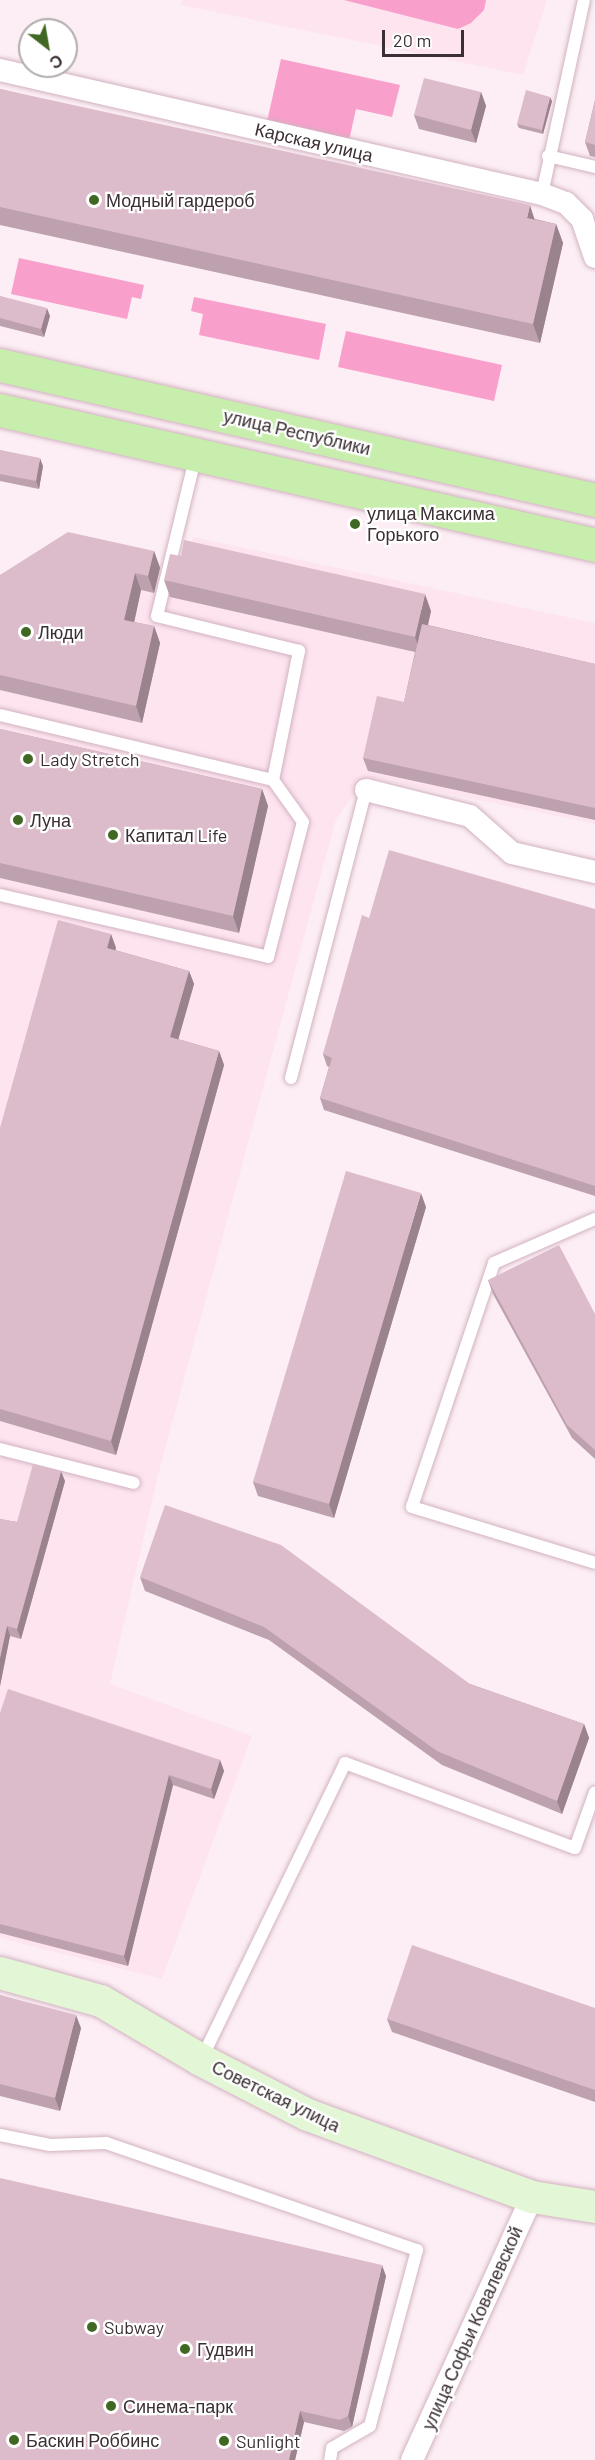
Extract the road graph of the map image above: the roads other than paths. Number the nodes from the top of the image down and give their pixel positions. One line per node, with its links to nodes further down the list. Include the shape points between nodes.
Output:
1 (584, 0): 3 (lane)
2 (0, 70): 5 (street, Карская улица)
3 (548, 156): 4 (lane); 5 (lane)
4 (595, 167)
5 (542, 194): 6 (street, Карская улица, via 566,203 582,219)
6 (595, 256)
7 (0, 365): 10 (main road, улица Республики)
8 (0, 410): 9 (main road)
9 (196, 454): 11 (main road); 13 (lane, via 157,616 299,651)
10 (595, 500)
11 (595, 545)
12 (0, 715): 13 (lane)
13 (273, 780): 16 (lane, via 303,822 268,957)
14 (366, 790): 15 (street, via 470,816 512,853); 17 (lane)
15 (595, 872)
16 (0, 895)
17 (291, 1078)
18 (595, 1219): 21 (lane, via 494,1263 412,1507)
19 (0, 1449): 20 (lane)
20 (134, 1483)
21 (595, 1563)
22 (595, 1792): 24 (lane, via 575,1848 345,1763)
23 (0, 1973): 24 (street, Советская улица, via 100,2001)
24 (201, 2060): 26 (street, Советская улица, via 308,2115)
25 (0, 2135): 28 (lane, via 50,2145 106,2143 417,2250 370,2426 332,2448)
26 (532, 2197): 27 (street, Советская улица); 29 (street, улица Софьи Ковалевской)
27 (595, 2207)
28 (330, 2460)
29 (412, 2460)

